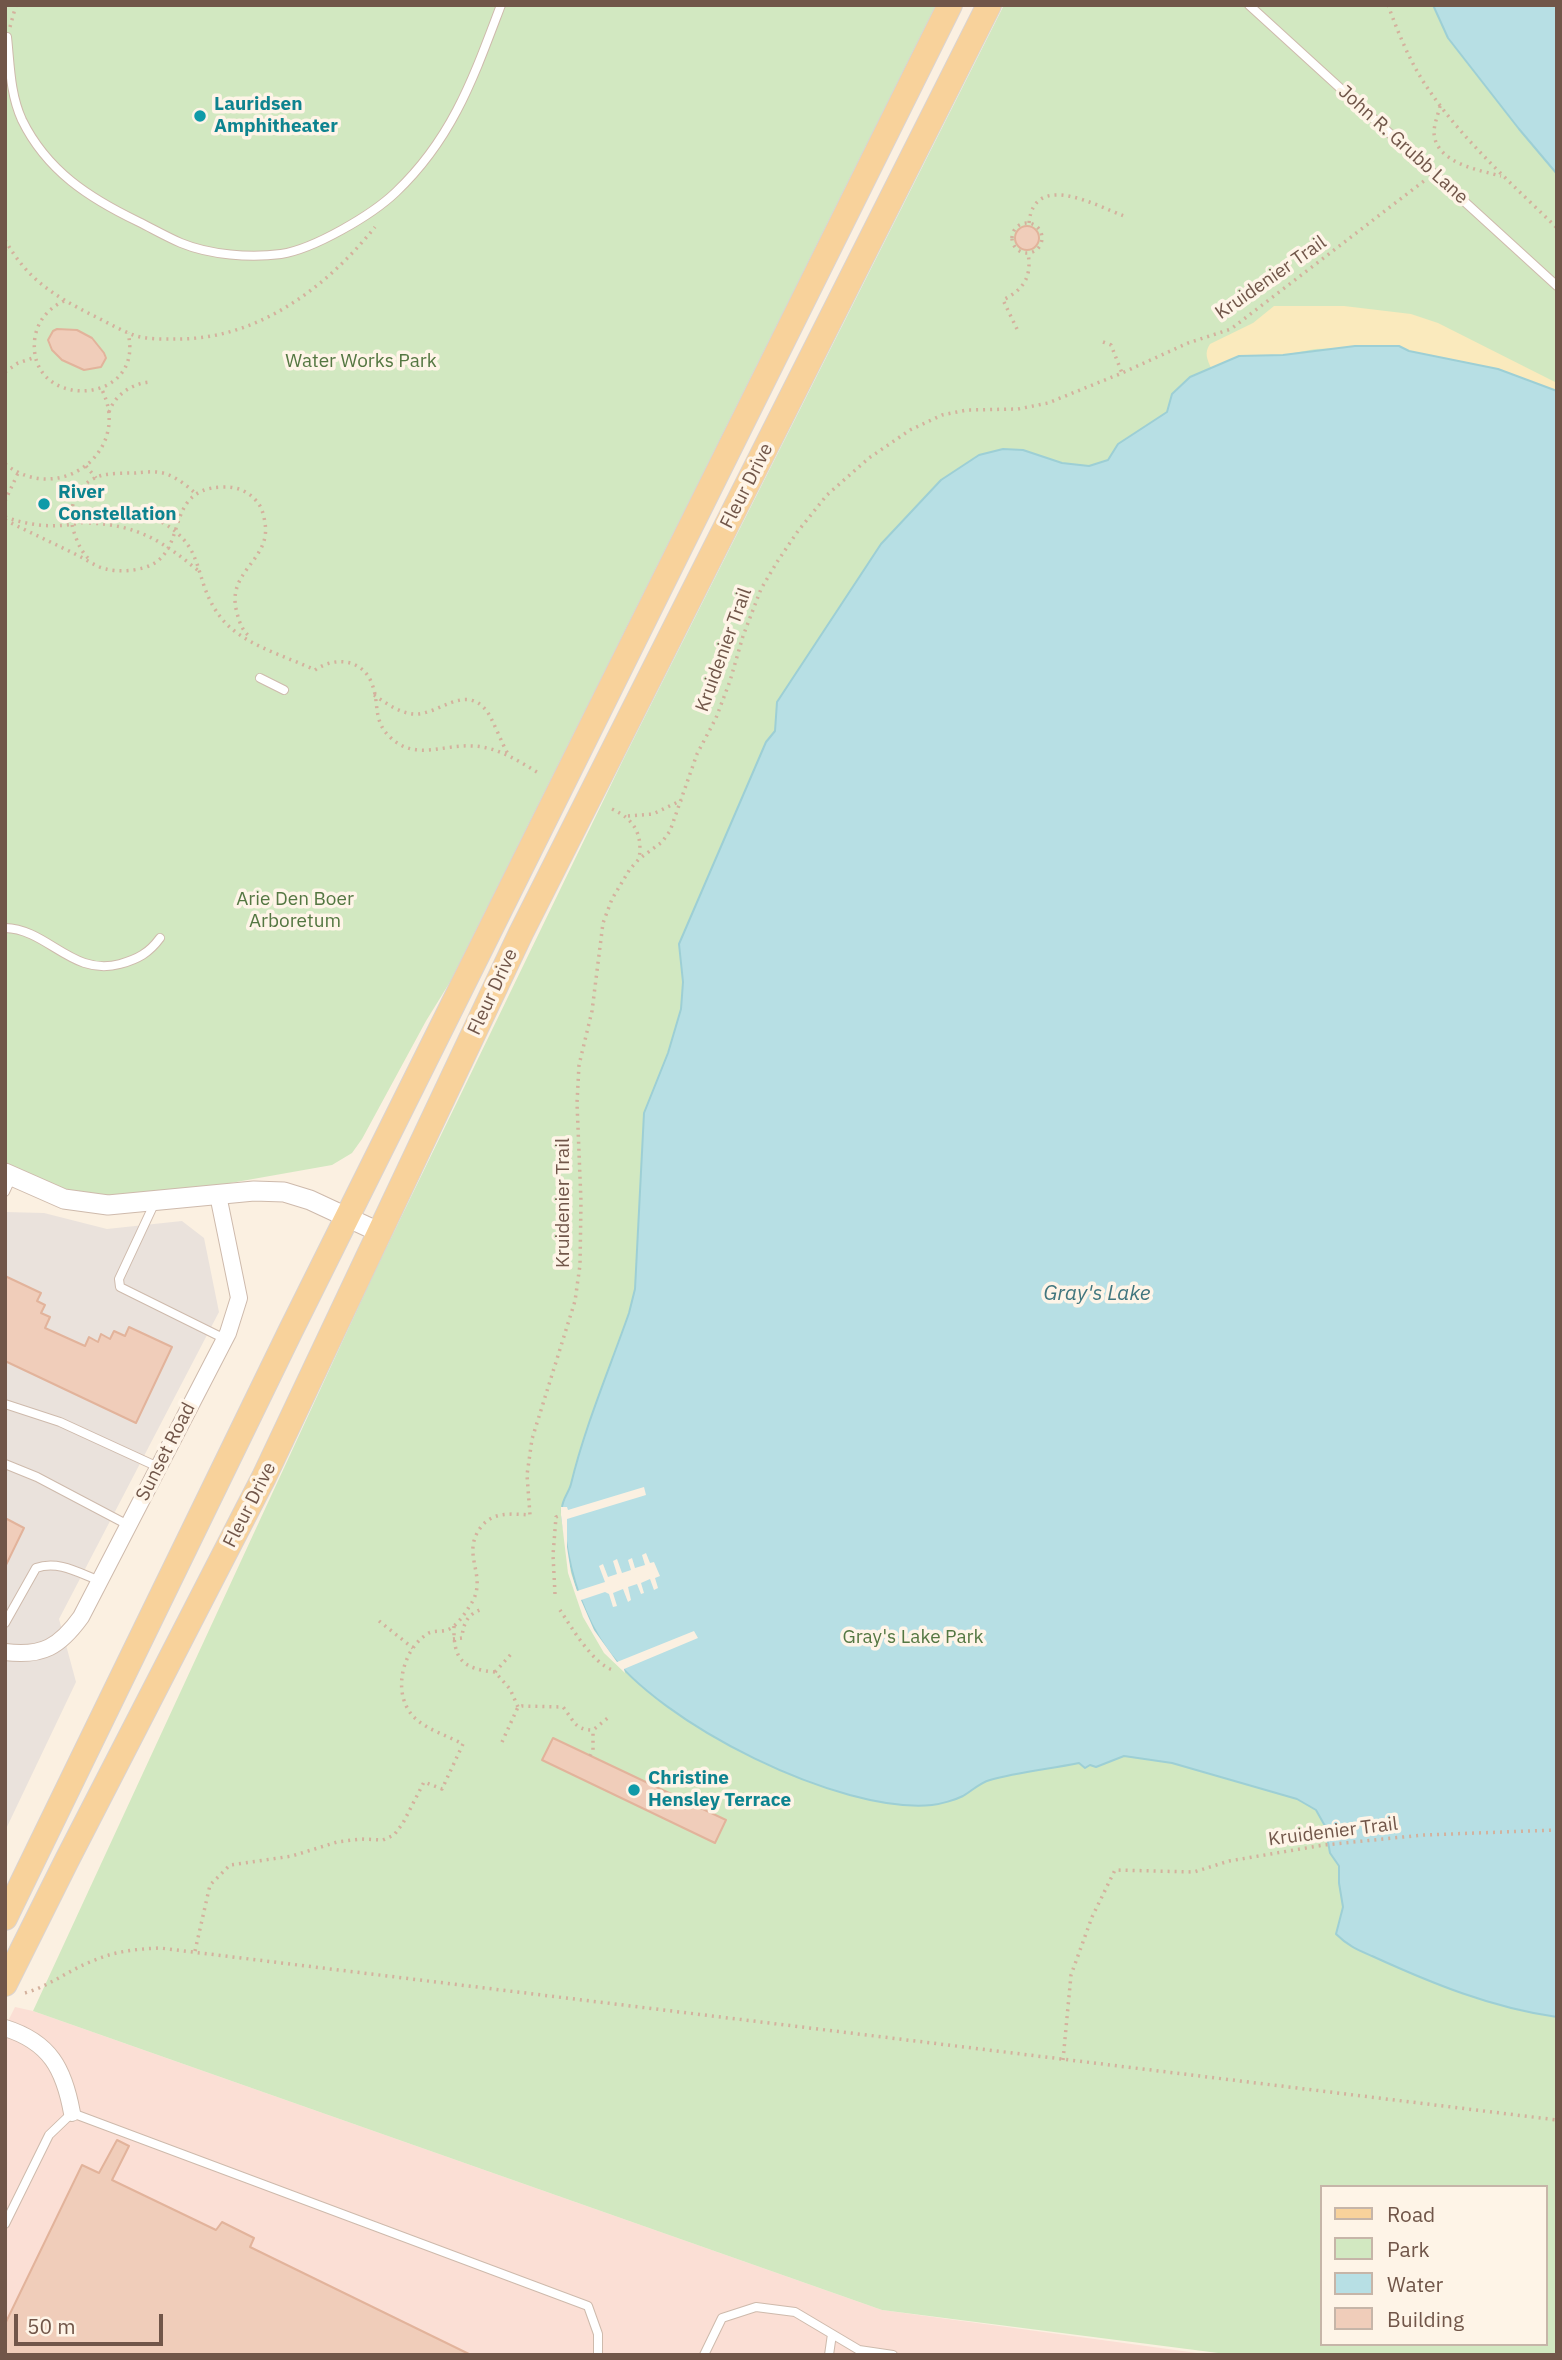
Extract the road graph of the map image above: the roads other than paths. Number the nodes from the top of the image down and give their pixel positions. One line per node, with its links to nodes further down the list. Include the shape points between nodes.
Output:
1 (501, 5): 5 (lane, via 464,100 423,164 395,193 352,224 283,254 251,255 183,244 97,202 34,142 12,88)
2 (950, 5): 14 (main road, Fleur Drive)
3 (989, 5): 15 (main road, Fleur Drive, via 520,933)
4 (1249, 5): 6 (lane, John R. Grubb Lane)
5 (7, 37)
6 (1557, 286)
7 (260, 678): 8 (lane)
8 (284, 690)
9 (5, 928): 10 (lane, via 37,938 91,967 134,960)
10 (160, 938)
11 (8, 1181): 13 (street, via 64,1199 108,1205)
12 (218, 1195): 13 (street); 14 (street, via 284,1192); 16 (street, Sunset Road, via 239,1298)
13 (155, 1202): 16 (lane, via 119,1279 120,1287)
14 (347, 1218): 15 (street); 24 (main road, Fleur Drive)
15 (381, 1233): 25 (main road, Fleur Drive, via 258,1489 67,1860)
16 (225, 1339): 19 (street, Sunset Road)
17 (5, 1404): 19 (lane, via 60,1422)
18 (5, 1464): 20 (lane)
19 (158, 1467): 20 (street, Sunset Road)
20 (128, 1525): 21 (street, Sunset Road)
21 (100, 1581): 22 (lane, via 58,1565 36,1568); 23 (street, Sunset Road, via 68,1635 52,1647 35,1653)
22 (5, 1623)
23 (5, 1652)
24 (5, 1918)
25 (14, 1989)
26 (5, 2028): 27 (street, via 34,2039 58,2066)
27 (72, 2113): 28 (lane, via 49,2135); 30 (lane, via 588,2306 598,2334)
28 (5, 2224)
29 (832, 2334): 31 (lane, via 795,2312 756,2307 722,2318); 32 (lane); 33 (lane, via 859,2350)
30 (598, 2355)
31 (704, 2355)
32 (829, 2355)
33 (893, 2355)

